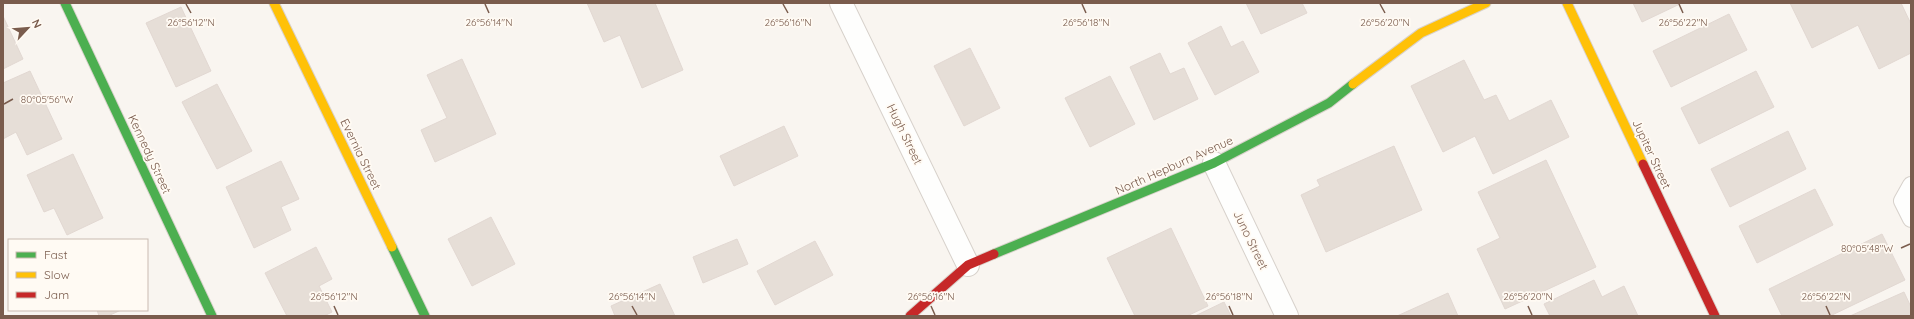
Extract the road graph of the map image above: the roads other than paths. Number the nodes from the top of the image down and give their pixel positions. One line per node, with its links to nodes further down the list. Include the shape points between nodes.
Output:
1 (65, 3): 10 (street, Kennedy Street)
2 (274, 3): 11 (street, Evernia Street)
3 (841, 3): 9 (street, Hugh Street)
4 (1486, 3): 6 (street, North Hepburn Avenue, via 1422,33 1328,103)
5 (1567, 3): 14 (street, Jupiter Street)
6 (1214, 163): 9 (street, North Hepburn Avenue); 13 (street, Juno Street)
7 (1911, 185): 8 (lane, via 1902,201)
8 (1911, 219)
9 (968, 265): 12 (street, North Hepburn Avenue)
10 (212, 316)
11 (425, 316)
12 (910, 316)
13 (1287, 316)
14 (1715, 316)

